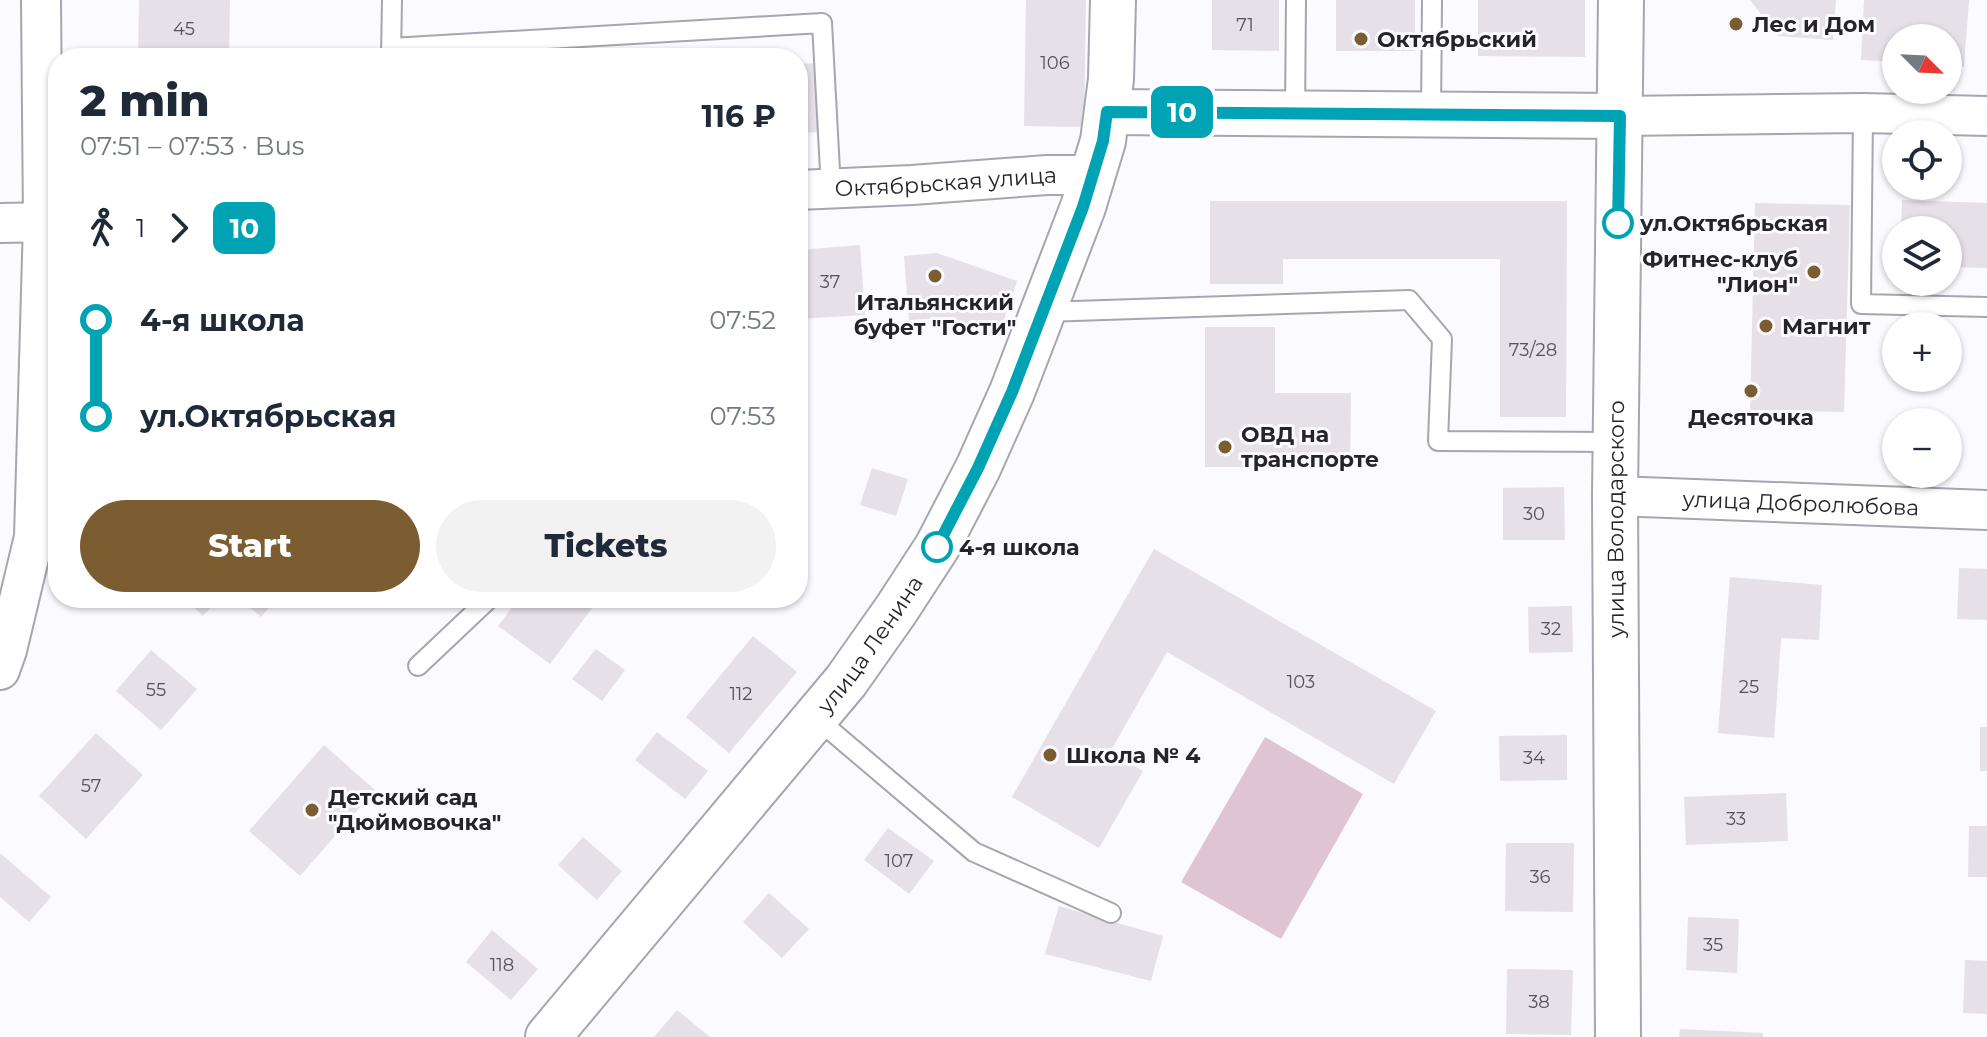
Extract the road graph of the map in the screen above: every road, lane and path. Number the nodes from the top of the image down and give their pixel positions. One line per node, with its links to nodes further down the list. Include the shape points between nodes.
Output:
1 (41, 0): 15 (street)
2 (392, 0): 7 (lane)
3 (1113, 0): 9 (main road, улица Ленина)
4 (1296, 0): 10 (lane)
5 (1432, 0): 12 (lane)
6 (1621, 0): 13 (main road, улица Володарского)
7 (391, 48)
8 (463, 48): 17 (lane, via 822,23)
9 (1107, 112): 10 (main road); 16 (main road, улица Ленина)
10 (1295, 113): 12 (main road)
11 (1863, 113): 13 (street); 14 (street); 21 (lane, via 1861,304)
12 (1431, 114): 13 (main road)
13 (1620, 116): 23 (main road, улица Володарского)
14 (1987, 116)
15 (48, 173)
16 (1092, 175): 17 (street, Октябрьская улица); 22 (main road, улица Ленина)
17 (814, 189)
18 (48, 222): 19 (street)
19 (0, 223)
20 (48, 261): 28 (street, via 34,537)
21 (1987, 307)
22 (1041, 312): 23 (lane, via 1409,300 1442,339 1438,441); 29 (main road, улица Ленина, via 1012,392 937,547 846,681)
23 (1616, 442): 24 (main road, улица Володарского)
24 (1615, 496): 25 (street, улица Добролюбова); 32 (main road, улица Володарского)
25 (1987, 510)
26 (479, 608): 27 (lane)
27 (418, 666)
28 (0, 670)
29 (815, 717): 30 (lane, via 974,852); 31 (main road, улица Ленина)
30 (1111, 913)
31 (548, 1037)
32 (1618, 1037)

